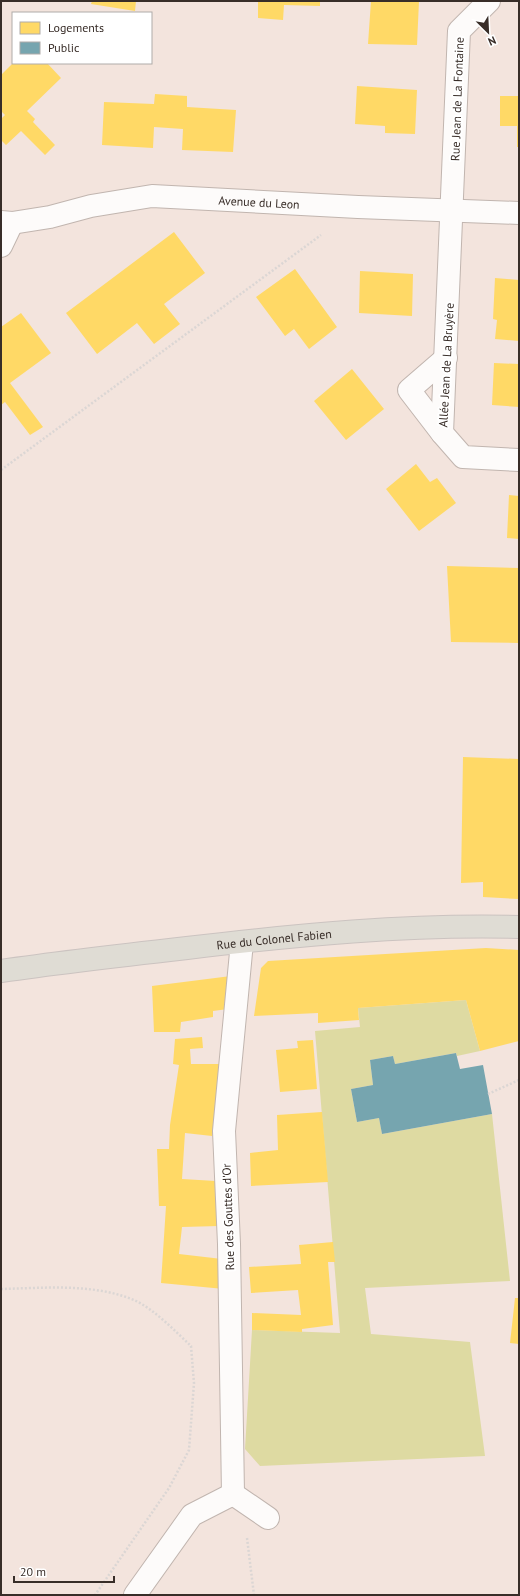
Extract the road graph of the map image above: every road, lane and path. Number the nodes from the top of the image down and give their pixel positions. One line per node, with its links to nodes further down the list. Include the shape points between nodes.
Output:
1 (489, 1): 3 (street, Rue Jean de La Fontaine, via 459,31)
2 (358, 207): 3 (street, Avenue du Leon); 5 (street, Avenue du Leon, via 152,196 90,206 50,218); 10 (path)
3 (452, 210): 4 (street, Avenue du Leon); 7 (street, Allée Jean de La Bruyère)
4 (519, 213)
5 (6, 222): 6 (street)
6 (1, 246)
7 (446, 358): 8 (street, Allée Jean de La Bruyère); 8 (street, via 409,390)
8 (442, 433): 9 (street, Allée Jean de La Bruyère, via 463,457)
9 (519, 460)
10 (1, 470)
11 (519, 927): 12 (main road, Rue du Colonel Fabien, via 459,925 357,930)
12 (242, 942): 13 (main road, Rue du Colonel Fabien); 17 (street, Rue des Gouttes d'Or, via 224,1131 230,1244)
13 (1, 971)
14 (519, 1080): 15 (path)
15 (488, 1094)
16 (1, 1289): 19 (path, via 100,1290 135,1300 191,1346 194,1383 189,1450 170,1488)
17 (233, 1494): 18 (street); 20 (street, via 192,1515); 21 (path, via 246,1530)
18 (268, 1518)
19 (96, 1595)
20 (135, 1595)
21 (254, 1595)

